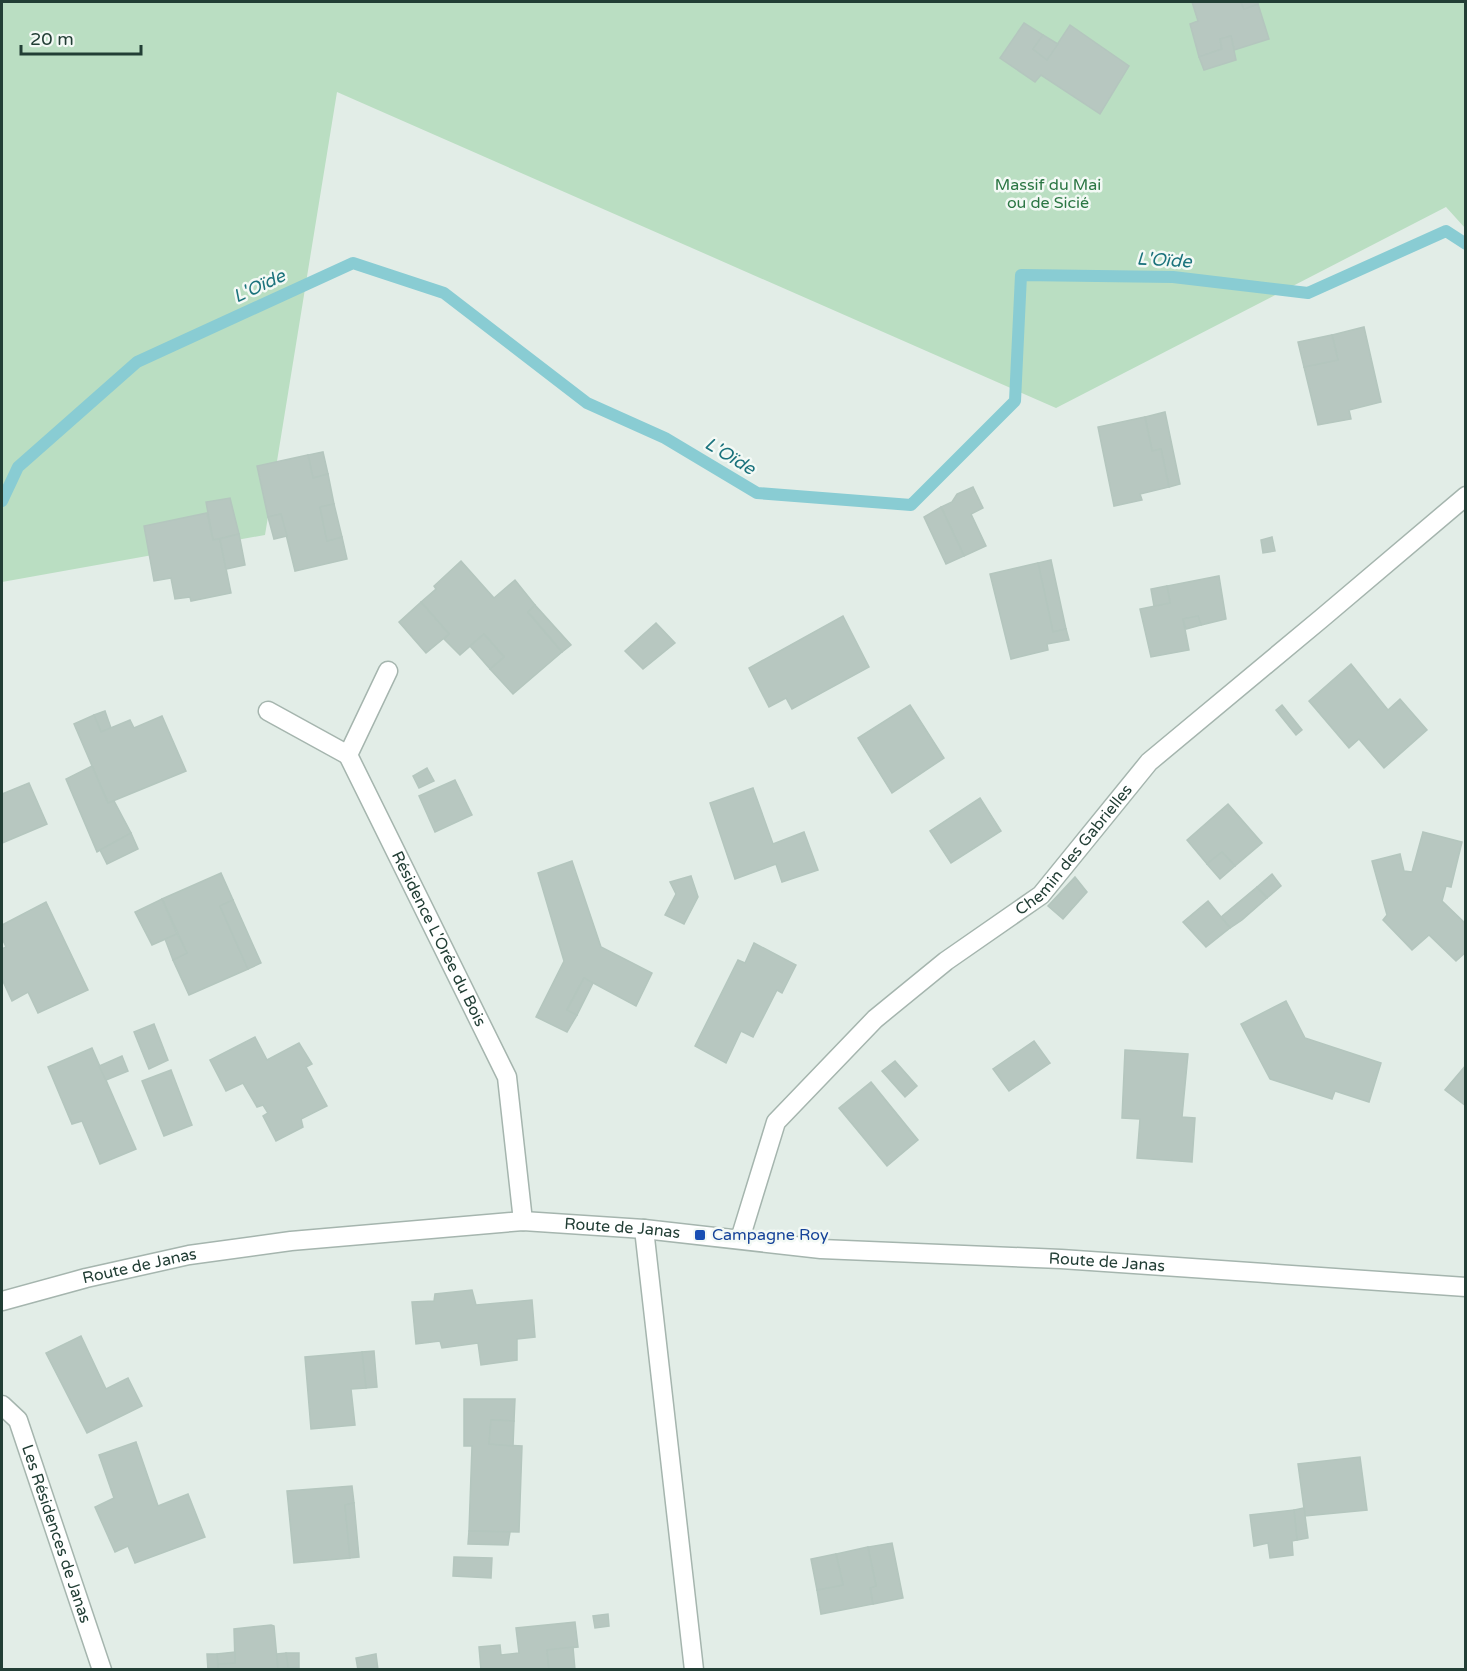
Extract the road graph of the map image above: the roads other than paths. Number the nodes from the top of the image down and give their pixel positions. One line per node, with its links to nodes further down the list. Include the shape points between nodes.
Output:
1 (1466, 496): 7 (street, Chemin des Gabrielles, via 1149,762 1041,895 946,961 875,1019 776,1122)
2 (388, 671): 4 (street)
3 (268, 711): 4 (street)
4 (348, 755): 5 (street, Résidence L'Orée du Bois, via 507,1077)
5 (523, 1221): 6 (street, Route de Janas); 9 (street, Route de Janas, via 291,1241 189,1255)
6 (644, 1229): 7 (street, Route de Janas); 12 (street)
7 (740, 1239): 8 (street, Route de Janas, via 821,1249 1061,1259)
8 (1466, 1287)
9 (2, 1301)
10 (2, 1405): 11 (street, Les Résidences de Janas, via 18,1420)
11 (102, 1670)
12 (694, 1670)

